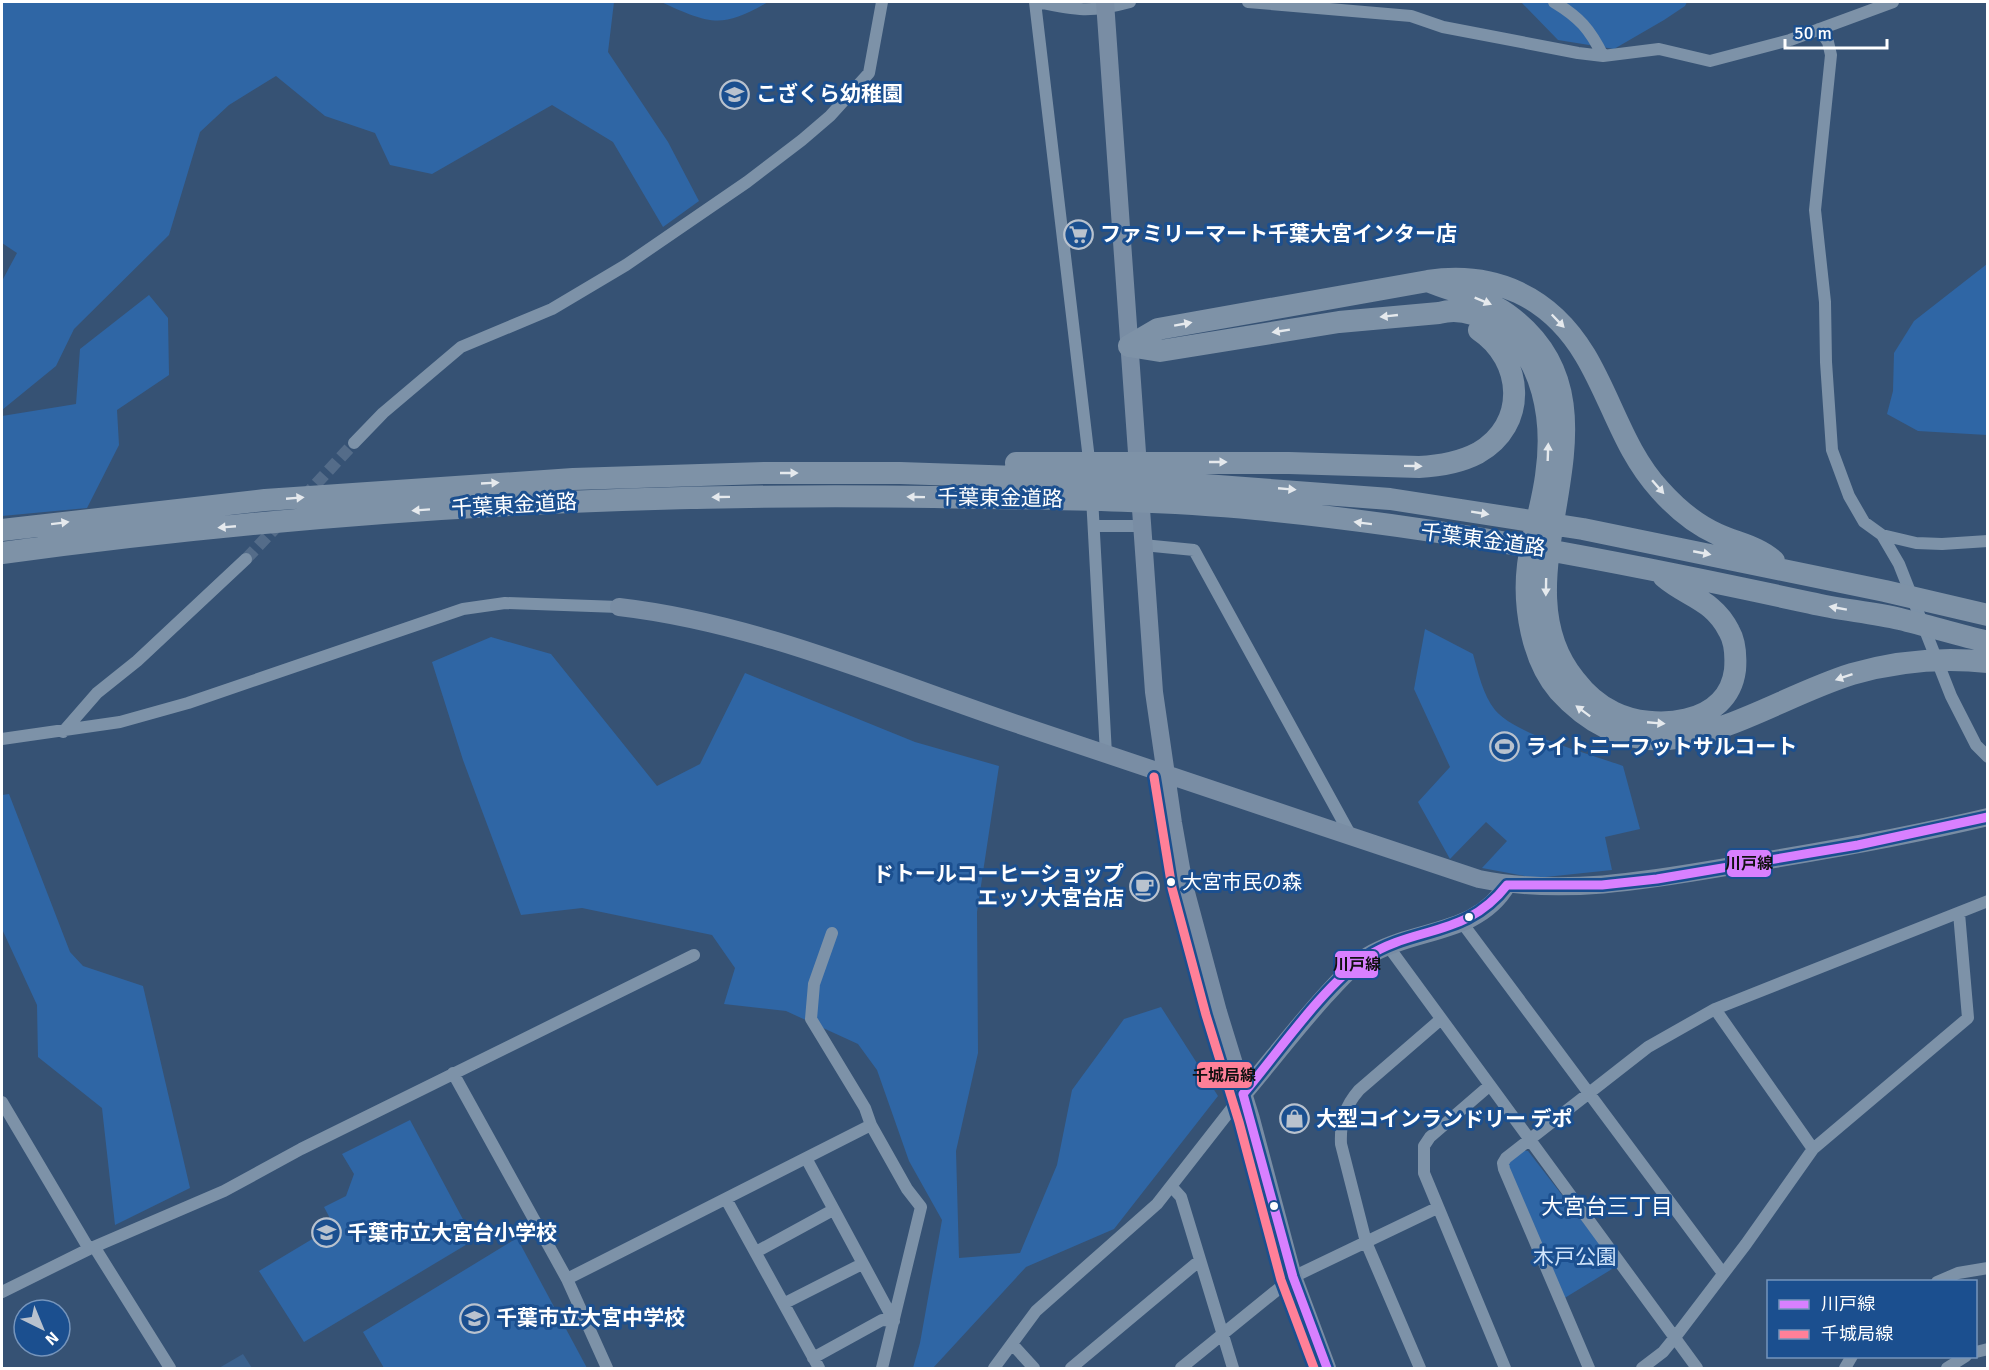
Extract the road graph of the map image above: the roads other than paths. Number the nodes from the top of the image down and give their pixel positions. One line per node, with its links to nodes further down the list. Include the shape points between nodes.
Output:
1 (882, 2): 13 (street, via 869,73 802,140 626,265 552,309 461,347)
2 (1036, 2): 7 (street, via 1079,11); 16 (street)
3 (1130, 2): 7 (street)
4 (1248, 2): 9 (street, via 1411,16 1443,27)
5 (1554, 2): 9 (street, via 1577,16)
6 (1893, 2): 8 (street)
7 (1105, 5): 12 (street)
8 (1819, 29): 9 (street, via 1710,61 1659,49); 19 (street, via 1831,55 1815,210 1825,302 1829,430 1849,496 1864,522)
9 (1603, 57)
10 (1428, 281): 12 (highway, one-way to 10, via 1158,329); 24 (highway, one-way to 24, via 1492,304 1522,326 1546,357 1561,393 1564,435 1564,462 1546,578 1552,641 1571,676 1597,702 1633,719 1666,724 1696,717 1716,704 1729,690 1736,659 1729,631 1710,606); 25 (highway, one-way to 25, via 1454,277 1496,284 1540,305 1573,337 1586,357 1630,450 1658,488 1696,523 1765,553)
11 (1439, 313): 12 (highway, one-way to 12, via 1338,322 1160,351); 15 (highway, one-way to 11, via 1440,466 1479,452 1495,440 1514,408 1509,364 1491,338); 29 (highway, one-way to 11, via 1900,662 1821,686 1723,727 1671,741 1629,735 1601,723 1559,690 1539,656 1530,614 1528,567 1548,448 1542,388 1527,357 1503,330 1468,312 1452,309)
12 (1129, 346): 17 (street)
13 (354, 443)
14 (1075, 480): 15 (highway); 15 (highway, 千葉東金道路); 18 (highway, 千葉東金道路, one-way to 14, via 255,501 463,485 677,475 900,473 927,466); 22 (highway, 千葉東金道路, one-way to 22, via 861,496 553,502 304,520)
15 (1162, 482): 24 (highway, 千葉東金道路, one-way to 15, via 1504,541 1256,509); 25 (highway, 千葉東金道路, one-way to 25, via 1390,499 1582,529)
16 (1094, 525): 17 (street); 32 (street)
17 (1142, 526): 21 (street)
18 (2, 530)
19 (1882, 535): 20 (street, via 1916,543); 33 (street, via 1899,564 1966,728)
20 (1988, 541)
21 (1143, 545): 34 (street, via 1154,692); 36 (street, via 1194,550)
22 (2, 553)
23 (246, 559): 30 (street, via 97,693)
24 (1652, 568): 28 (highway, 千葉東金道路, one-way to 24, via 1896,618)
25 (1782, 569): 27 (highway, 千葉東金道路)
26 (619, 607): 30 (street, via 505,603 463,609 188,703 120,722); 32 (street, via 717,623 798,647)
27 (1988, 615)
28 (1988, 642)
29 (1978, 661)
30 (63, 732): 31 (street)
31 (2, 739)
32 (1106, 754): 34 (street)
33 (1988, 757)
34 (1166, 775): 36 (street); 49 (street, via 1184,885)
35 (1988, 817): 37 (street, via 1858,845 1657,879 1602,885)
36 (1351, 836): 37 (street)
37 (1507, 885): 40 (street, via 1490,908)
38 (1988, 901): 39 (street)
39 (1959, 913): 44 (street); 53 (street, via 1968,1017)
40 (1463, 924): 42 (street); 48 (street)
41 (832, 933): 51 (street, via 814,984 811,1019 865,1108)
42 (1388, 946): 45 (street); 49 (street, via 1358,963 1337,982)
43 (694, 955): 46 (street)
44 (1715, 1009): 48 (street, via 1648,1047); 53 (street)
45 (1440, 1020): 47 (street); 59 (street, via 1359,1090 1344,1114 1341,1144)
46 (453, 1073): 60 (street, via 224,1191); 67 (street)
47 (1489, 1086): 52 (street); 57 (street, via 1424,1146 1424,1173)
48 (1587, 1093): 52 (street); 65 (street)
49 (1243, 1094): 55 (street); 66 (street)
50 (2, 1102): 60 (street)
51 (871, 1125): 54 (street); 71 (street, via 921,1207)
52 (1528, 1140): 73 (street); 88 (street, via 1506,1158 1504,1169)
53 (1813, 1149): 65 (street)
54 (806, 1158): 56 (street); 58 (street)
55 (1171, 1186): 62 (street, via 1181,1197); 74 (street, via 1145,1216 1036,1311)
56 (726, 1198): 61 (street); 67 (street)
57 (1437, 1208): 59 (street); 87 (street)
58 (833, 1210): 61 (street); 63 (street)
59 (1366, 1242): 66 (street); 86 (street)
60 (92, 1248): 69 (street); 77 (street)
61 (756, 1252): 70 (street)
62 (1199, 1261): 72 (street); 82 (street)
63 (862, 1264): 70 (street); 71 (street)
64 (1988, 1268): 68 (street)
65 (1722, 1272): 73 (street)
66 (1293, 1277): 72 (street); 85 (street)
67 (567, 1279): 78 (street)
68 (1940, 1280)
69 (2, 1292)
70 (785, 1304): 76 (street)
71 (894, 1321): 76 (street, via 882,1320); 79 (street)
72 (1222, 1335): 83 (street); 84 (street)
73 (1676, 1336): 89 (street); 90 (street)
74 (1013, 1345): 80 (street); 81 (street)
75 (1963, 1358): 91 (street)
76 (816, 1363)
77 (170, 1368)
78 (607, 1368)
79 (882, 1368)
80 (994, 1368)
81 (1034, 1368)
82 (1071, 1368)
83 (1181, 1368)
84 (1233, 1368)
85 (1327, 1368)
86 (1420, 1368)
87 (1505, 1368)
88 (1589, 1368)
89 (1642, 1368)
90 (1697, 1368)
91 (1947, 1368)

